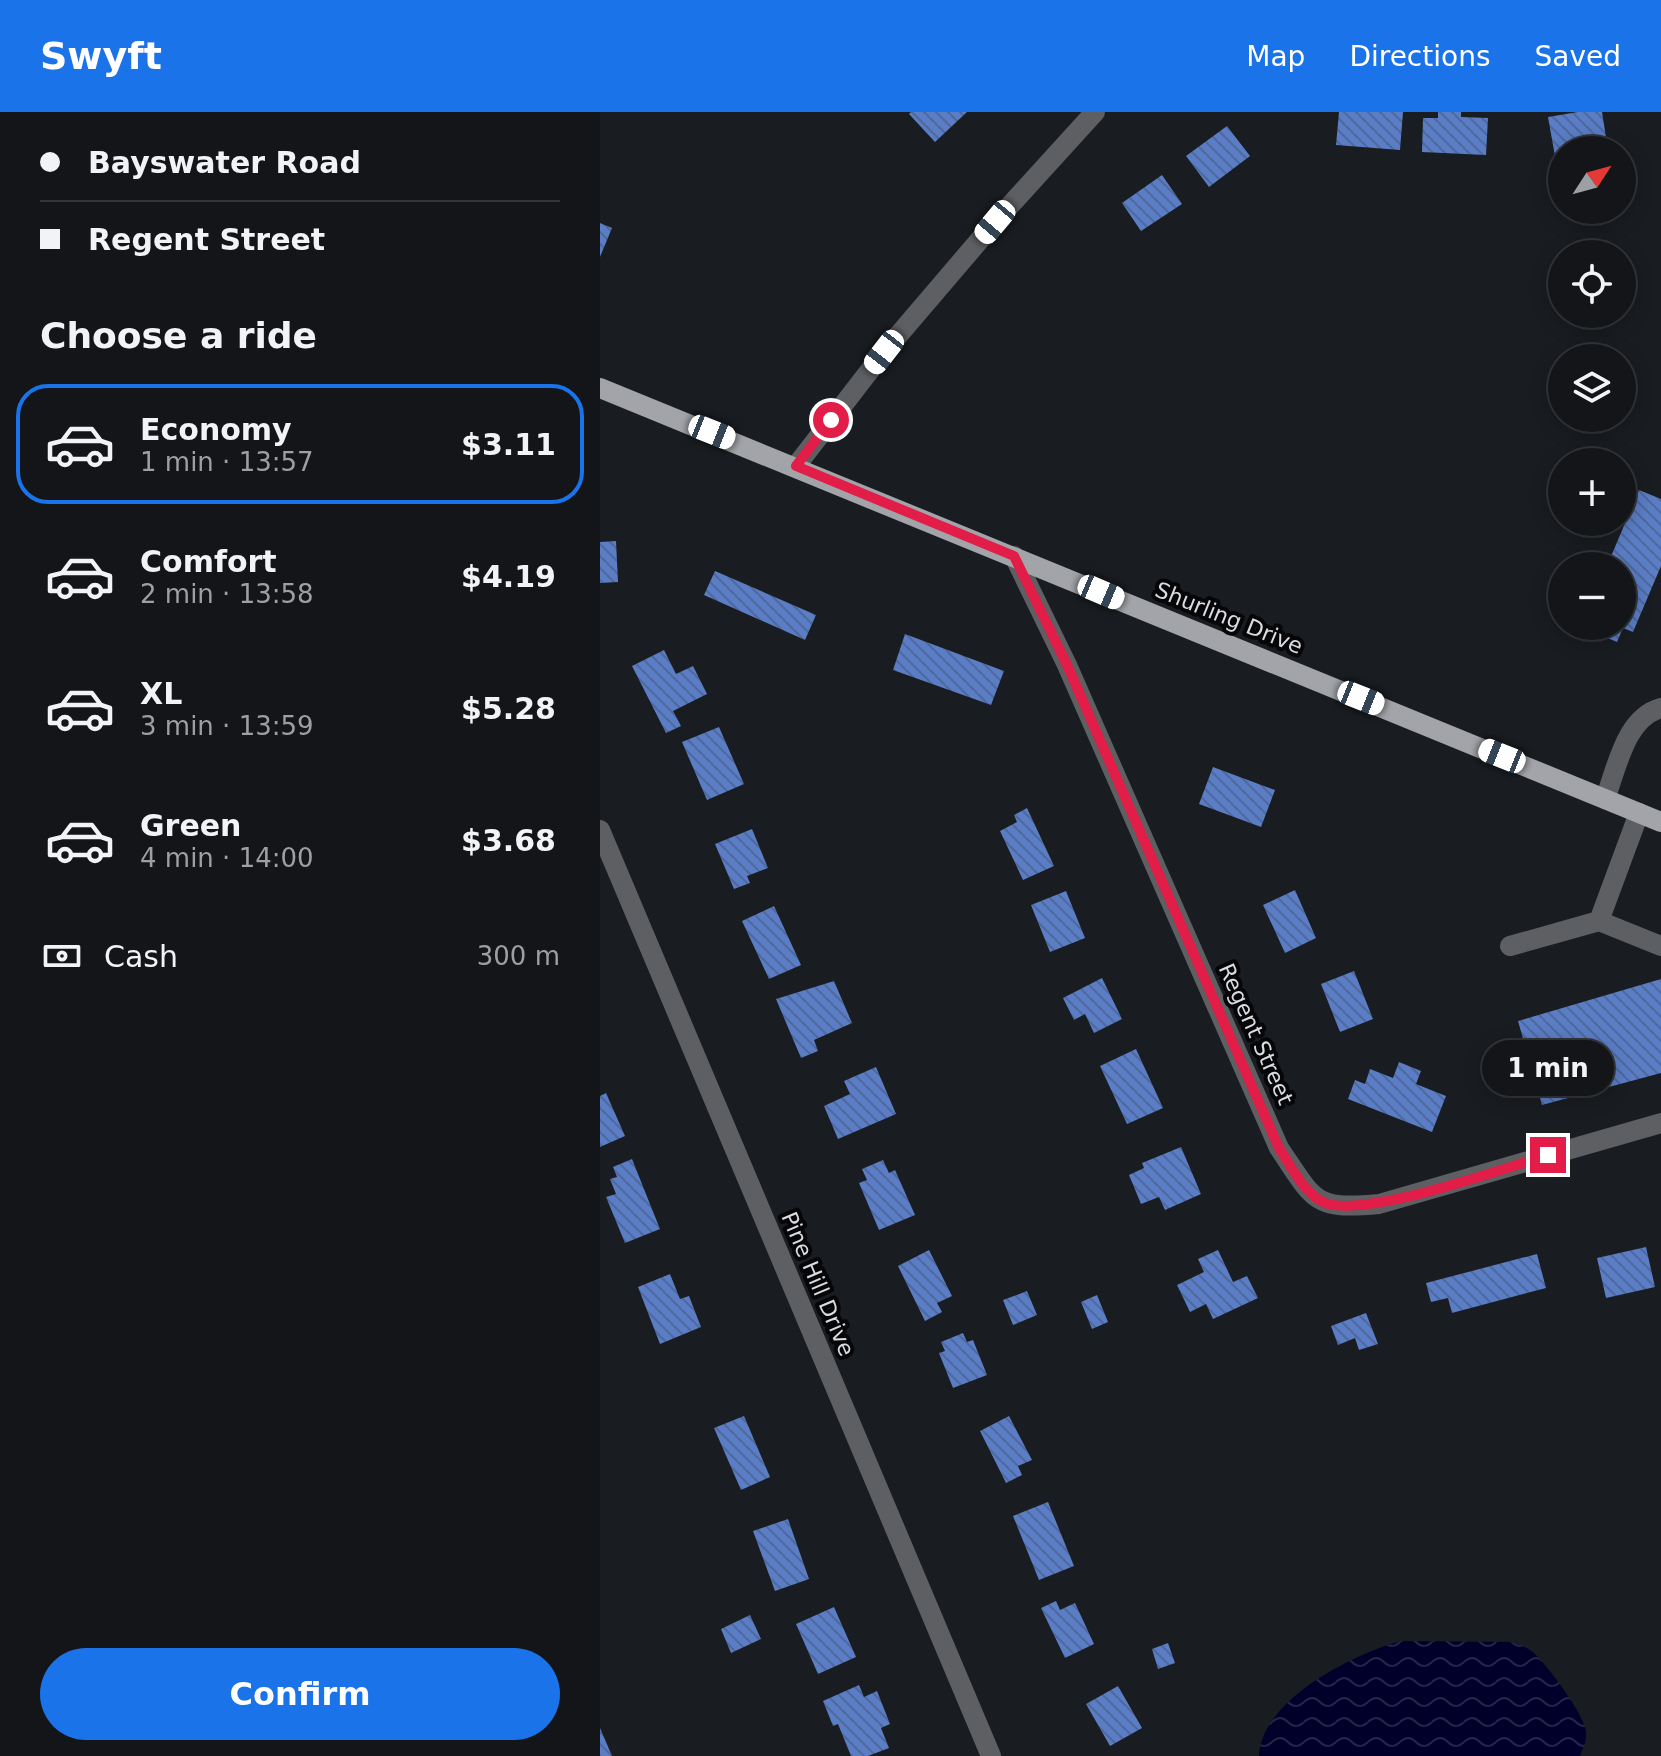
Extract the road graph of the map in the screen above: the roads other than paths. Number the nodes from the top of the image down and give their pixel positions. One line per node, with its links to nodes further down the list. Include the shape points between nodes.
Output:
1 (1095, 112): 3 (street, via 904,329)
2 (600, 388): 3 (main road, Shurling Drive)
3 (796, 466): 4 (main road, Shurling Drive)
4 (1014, 556): 6 (main road, Shurling Drive); 13 (street, Regent Street, via 1279,1148 1307,1190 1323,1202 1343,1207 1379,1204)
5 (1661, 708): 6 (street, via 1639,720 1628,737)
6 (1605, 799): 7 (main road, Shurling Drive)
7 (1639, 813): 8 (main road, Shurling Drive); 10 (street)
8 (1661, 822)
9 (600, 830): 14 (street, Pine Hill Drive)
10 (1599, 921): 11 (street); 12 (street)
11 (1510, 946)
12 (1661, 946)
13 (1661, 1123)
14 (991, 1756)

